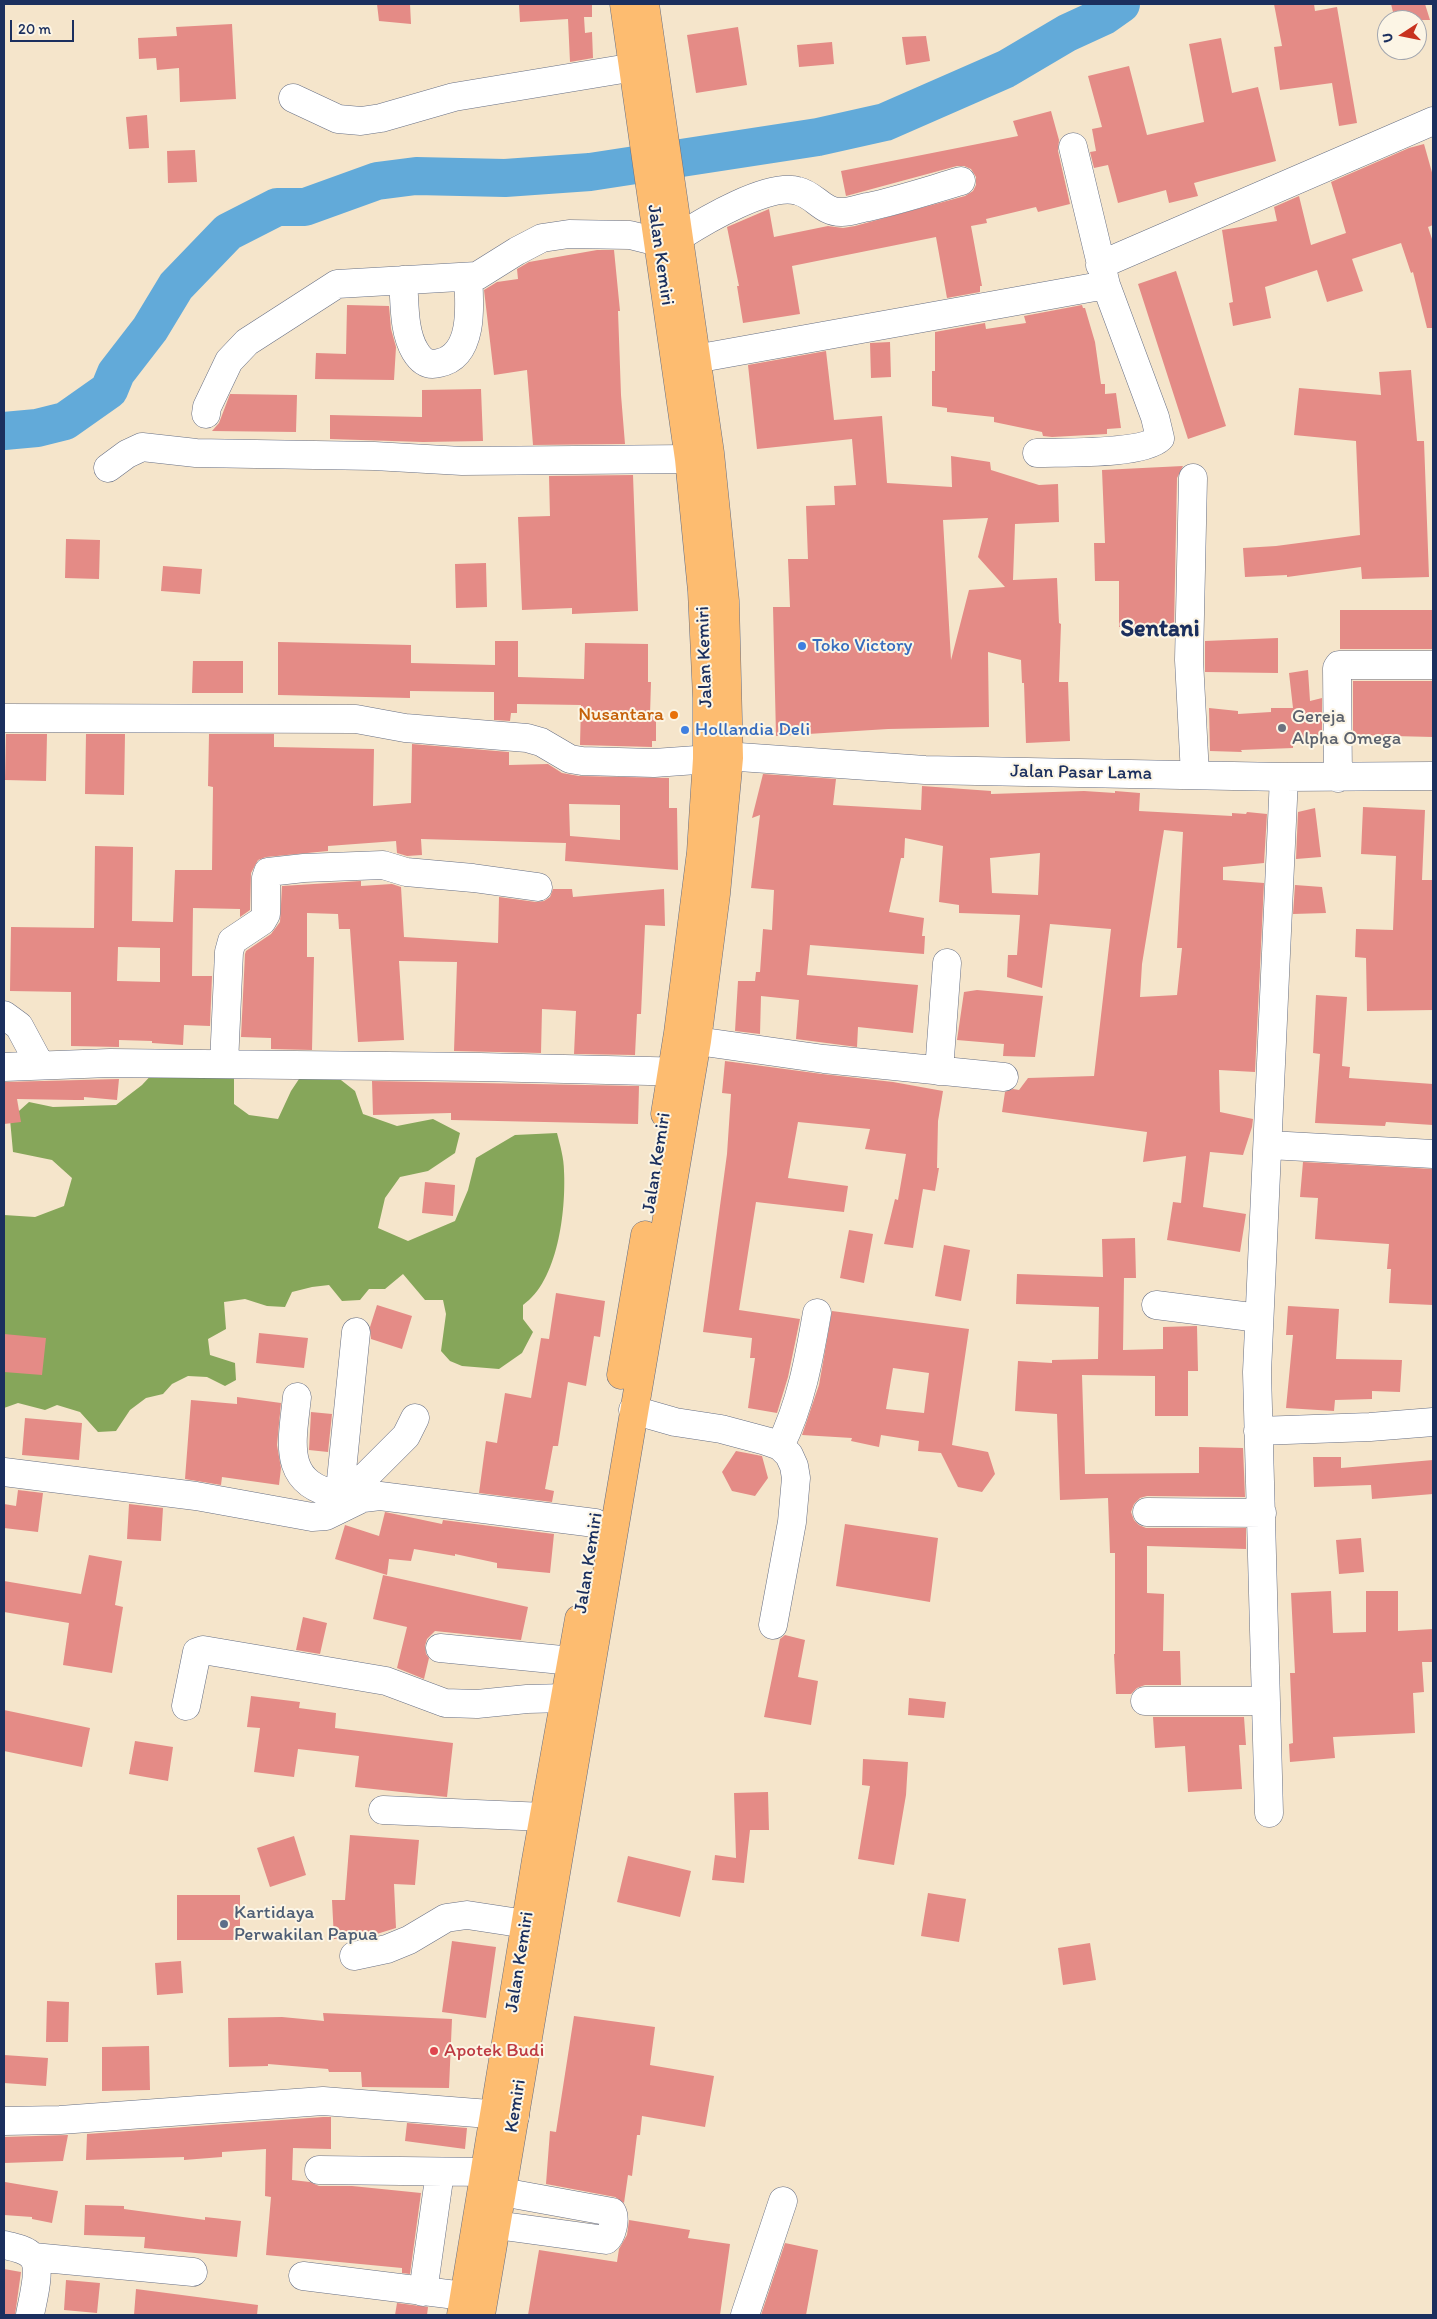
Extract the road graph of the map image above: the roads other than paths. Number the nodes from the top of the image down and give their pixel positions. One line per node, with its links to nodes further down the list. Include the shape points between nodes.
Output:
1 (624, 4): 3 (highway, Jalan Kemiri)
2 (645, 4): 3 (highway, Jalan Kemiri)
3 (644, 66): 4 (street, via 454,97 361,121 338,119); 8 (highway, Jalan Kemiri)
4 (293, 98)
5 (1433, 121): 9 (street)
6 (1073, 148): 9 (street)
7 (961, 181): 8 (street, via 842,212 823,207 804,192 780,191 758,196)
8 (667, 232): 10 (street, via 569,234 542,238 477,276); 12 (highway, Jalan Kemiri); 15 (highway, Jalan Kemiri)
9 (1103, 275): 12 (street); 14 (street, via 1160,438 1150,444 1122,449)
10 (468, 277): 11 (street); 11 (street, via 470,306 464,344 448,361 432,365 422,361 406,326)
11 (403, 280): 13 (street, via 337,284 268,327 229,361)
12 (695, 359): 20 (highway, Jalan Kemiri, via 710,453 725,602)
13 (206, 414)
14 (1037, 453)
15 (689, 459): 16 (street, via 462,461 196,453 142,447); 20 (highway, Jalan Kemiri)
16 (108, 468)
17 (1193, 478): 21 (street, via 1189,660)
18 (1433, 665): 24 (street, via 1339,665 1336,708)
19 (4, 718): 20 (street, Jalan Pasar Lama, via 356,719 405,728 527,738 541,742 570,759 582,761 654,763)
20 (718, 758): 21 (street, Jalan Pasar Lama, via 926,770); 28 (highway, Jalan Kemiri, via 716,894); 33 (highway, Jalan Kemiri, via 701,852)
21 (1195, 775): 23 (street, Jalan Pasar Lama)
22 (1433, 776): 24 (street, Jalan Pasar Lama)
23 (1284, 777): 24 (street, Jalan Pasar Lama); 35 (street)
24 (1338, 778)
25 (538, 887): 29 (street, via 406,872 382,865 268,872 266,914 262,921 232,941 229,952)
26 (947, 963): 32 (street)
27 (4, 1014): 30 (street, via 19,1026)
28 (696, 1041): 32 (street); 33 (highway, Jalan Kemiri)
29 (224, 1064): 30 (street); 33 (street)
30 (40, 1065): 31 (street)
31 (4, 1067)
32 (939, 1071): 34 (street)
33 (681, 1072): 42 (highway, Jalan Kemiri, via 651,1316); 51 (highway, Jalan Kemiri)
34 (1004, 1077)
35 (1269, 1145): 36 (street); 39 (street)
36 (1433, 1154)
37 (1156, 1305): 39 (street)
38 (817, 1313): 46 (street, via 800,1396)
39 (1259, 1318): 45 (street)
40 (356, 1332): 48 (street)
41 (297, 1397): 48 (street, via 292,1445 300,1476 312,1486)
42 (633, 1410): 46 (street); 58 (highway, Jalan Kemiri)
43 (415, 1418): 48 (street, via 406,1436)
44 (1433, 1422): 45 (street)
45 (1258, 1431): 50 (street)
46 (780, 1446): 52 (street, via 789,1455 796,1478 792,1522)
47 (4, 1472): 48 (street, via 196,1496 312,1517 326,1516)
48 (346, 1501): 51 (street, via 380,1496)
49 (1147, 1512): 50 (street)
50 (1262, 1513): 56 (street)
51 (595, 1523): 54 (highway, Jalan Kemiri)
52 (773, 1625)
53 (440, 1648): 54 (street)
54 (572, 1661): 58 (highway, Jalan Kemiri)
55 (1145, 1701): 56 (street)
56 (1265, 1701): 60 (street)
57 (186, 1706): 58 (street, via 193,1663 197,1652 202,1650 386,1681 445,1703 528,1699)
58 (570, 1712): 61 (highway, Jalan Kemiri); 64 (highway, Kemiri, via 552,1888)
59 (383, 1810): 61 (street)
60 (1268, 1813)
61 (545, 1816): 62 (highway, Jalan Kemiri)
62 (526, 1924): 63 (street, via 467,1915 446,1918 388,1950); 64 (highway, Jalan Kemiri)
63 (354, 1956)
64 (505, 2115): 65 (street, via 323,2101 60,2120); 68 (highway, Jalan Kemiri); 69 (highway, Kemiri)
65 (4, 2121)
66 (318, 2170): 67 (street)
67 (440, 2172): 68 (street); 76 (street)
68 (484, 2172): 77 (highway, Jalan Kemiri)
69 (502, 2192): 71 (highway, Kemiri); 71 (street, via 612,2212 614,2218 606,2240)
70 (783, 2201): 79 (street)
71 (496, 2224): 77 (highway, Kemiri)
72 (4, 2245): 73 (street)
73 (33, 2257): 74 (street); 78 (street, via 36,2284)
74 (193, 2272)
75 (302, 2276): 76 (street)
76 (423, 2292): 77 (street)
77 (469, 2309)
78 (30, 2315)
79 (745, 2315)

